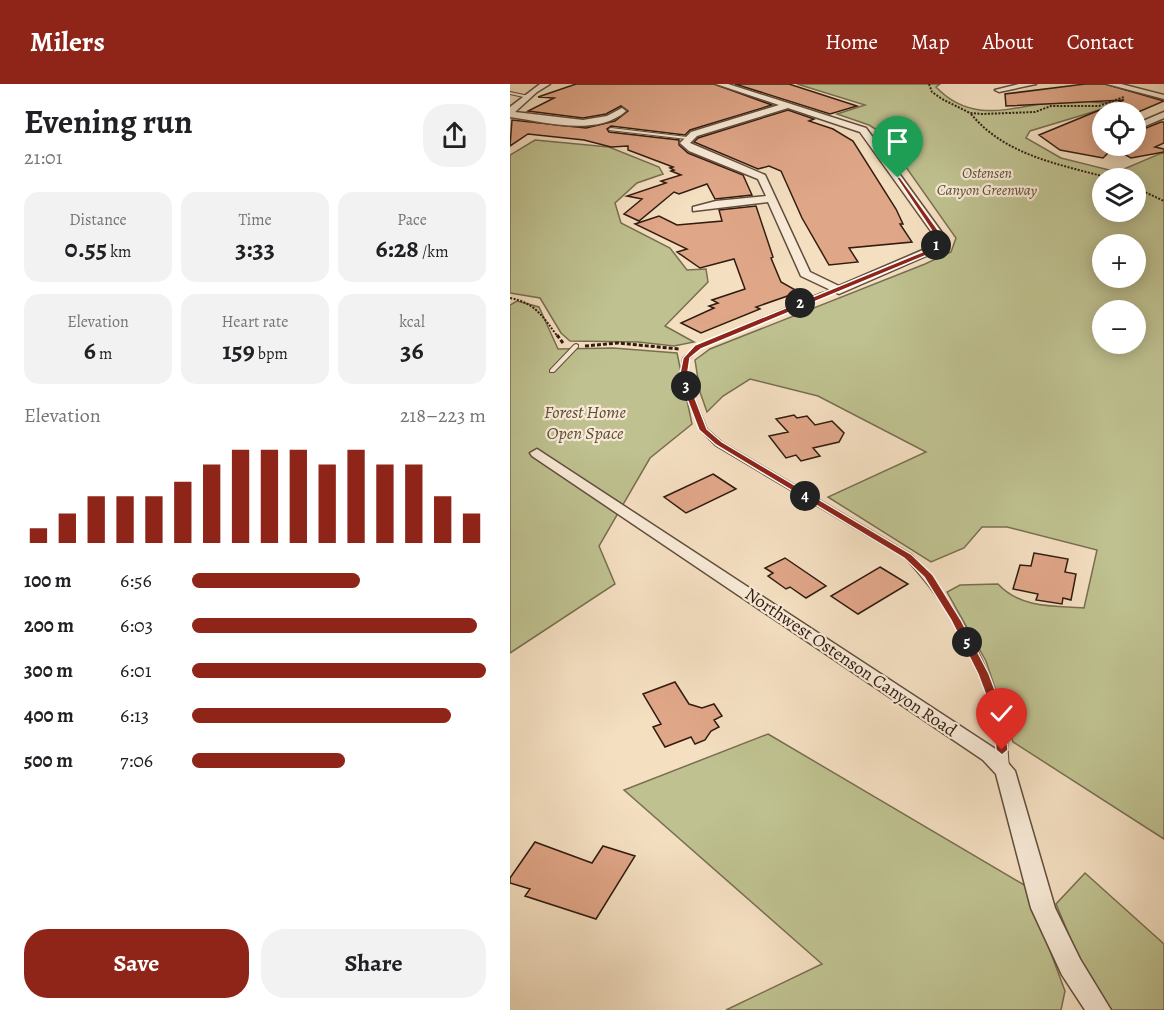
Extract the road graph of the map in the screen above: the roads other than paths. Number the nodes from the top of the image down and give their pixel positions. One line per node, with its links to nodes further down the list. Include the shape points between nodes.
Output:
1 (546, 84): 7 (street)
2 (720, 84): 9 (street)
3 (1032, 84): 5 (street)
4 (1111, 84): 8 (street)
5 (999, 90)
6 (510, 93): 7 (lane)
7 (528, 97): 11 (street)
8 (1164, 97)
9 (788, 105): 15 (street); 18 (street, via 863,130 938,234 938,243 929,251)
10 (622, 111): 11 (street, via 613,118 586,122)
11 (510, 113)
12 (1164, 115): 13 (street)
13 (1146, 123)
14 (611, 129): 15 (lane)
15 (687, 138): 16 (street, via 685,143 692,149 758,174)
16 (771, 199): 17 (street); 18 (street, via 804,274)
17 (697, 208)
18 (839, 290): 22 (lane, via 698,347 686,358 683,378 704,430 739,457 908,556 928,575 984,674 998,714)
19 (576, 346): 20 (lane)
20 (552, 371)
21 (537, 453): 22 (street, Northwest Ostenson Canyon Road, via 990,755)
22 (1005, 771): 23 (street, via 1043,908 1071,967)
23 (1099, 1010)

